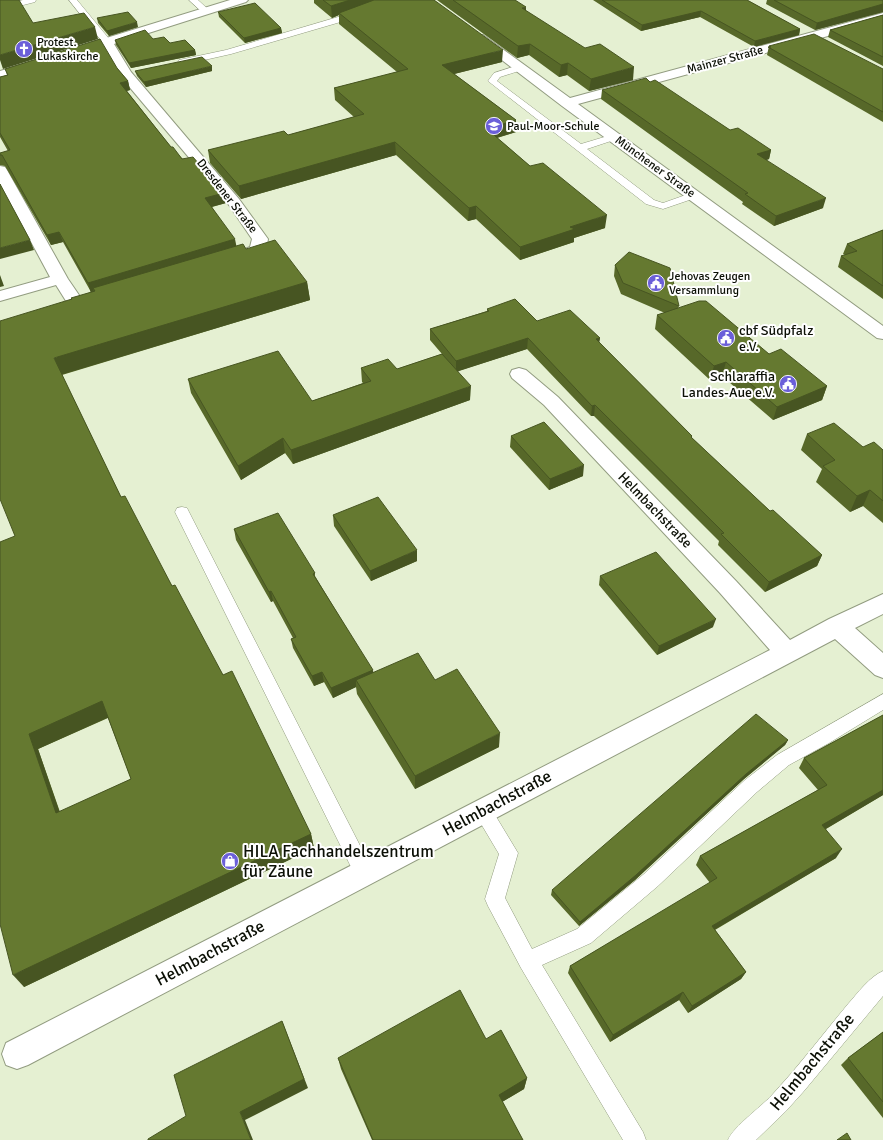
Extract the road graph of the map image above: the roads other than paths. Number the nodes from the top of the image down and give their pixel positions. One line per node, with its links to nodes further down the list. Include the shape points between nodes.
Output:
1 (32, 0): 5 (lane)
2 (73, 0): 12 (lane)
3 (193, 0): 6 (lane)
4 (242, 0): 6 (street)
5 (0, 9)
6 (206, 11): 12 (street)
7 (363, 12): 16 (lane, via 228,52)
8 (883, 17): 11 (street, Mainzer Straße)
9 (800, 29): 11 (street)
10 (470, 32): 17 (street, Münchener Straße)
11 (813, 36): 13 (street); 19 (street, Mainzer Straße)
12 (107, 42): 14 (street); 24 (street, Dresdener Straße, via 111,51 234,202 260,239 258,250)
13 (827, 43)
14 (79, 51)
15 (43, 62): 18 (street)
16 (176, 63)
17 (519, 68): 19 (street, Münchener Straße); 21 (lane, via 497,75 492,81)
18 (0, 75)
19 (567, 103): 20 (street, Münchener Straße)
20 (614, 137): 21 (lane); 23 (street, Münchener Straße)
21 (579, 148): 23 (lane, via 650,202 663,206)
22 (0, 170): 25 (street)
23 (694, 195): 28 (street, Münchener Straße)
24 (223, 262)
25 (60, 279): 26 (street, via 70,307); 27 (street)
26 (115, 294)
27 (0, 296)
28 (883, 334)
29 (519, 374): 33 (street, Helmbachstraße, via 550,401 728,586)
30 (182, 512): 37 (lane)
31 (883, 603): 32 (street, Helmbachstraße)
32 (837, 626): 33 (street, Helmbachstraße); 34 (street)
33 (786, 652): 36 (street, Helmbachstraße)
34 (883, 668)
35 (883, 701): 38 (lane, via 783,760 751,786 651,880 584,936)
36 (483, 811): 37 (street, Helmbachstraße); 38 (lane, via 509,852 495,899)
37 (364, 873): 40 (street, Helmbachstraße)
38 (528, 961): 41 (lane)
39 (883, 981): 42 (lane, Helmbachstraße, via 866,998 790,1092)
40 (17, 1054)
41 (635, 1140)
42 (739, 1140)

